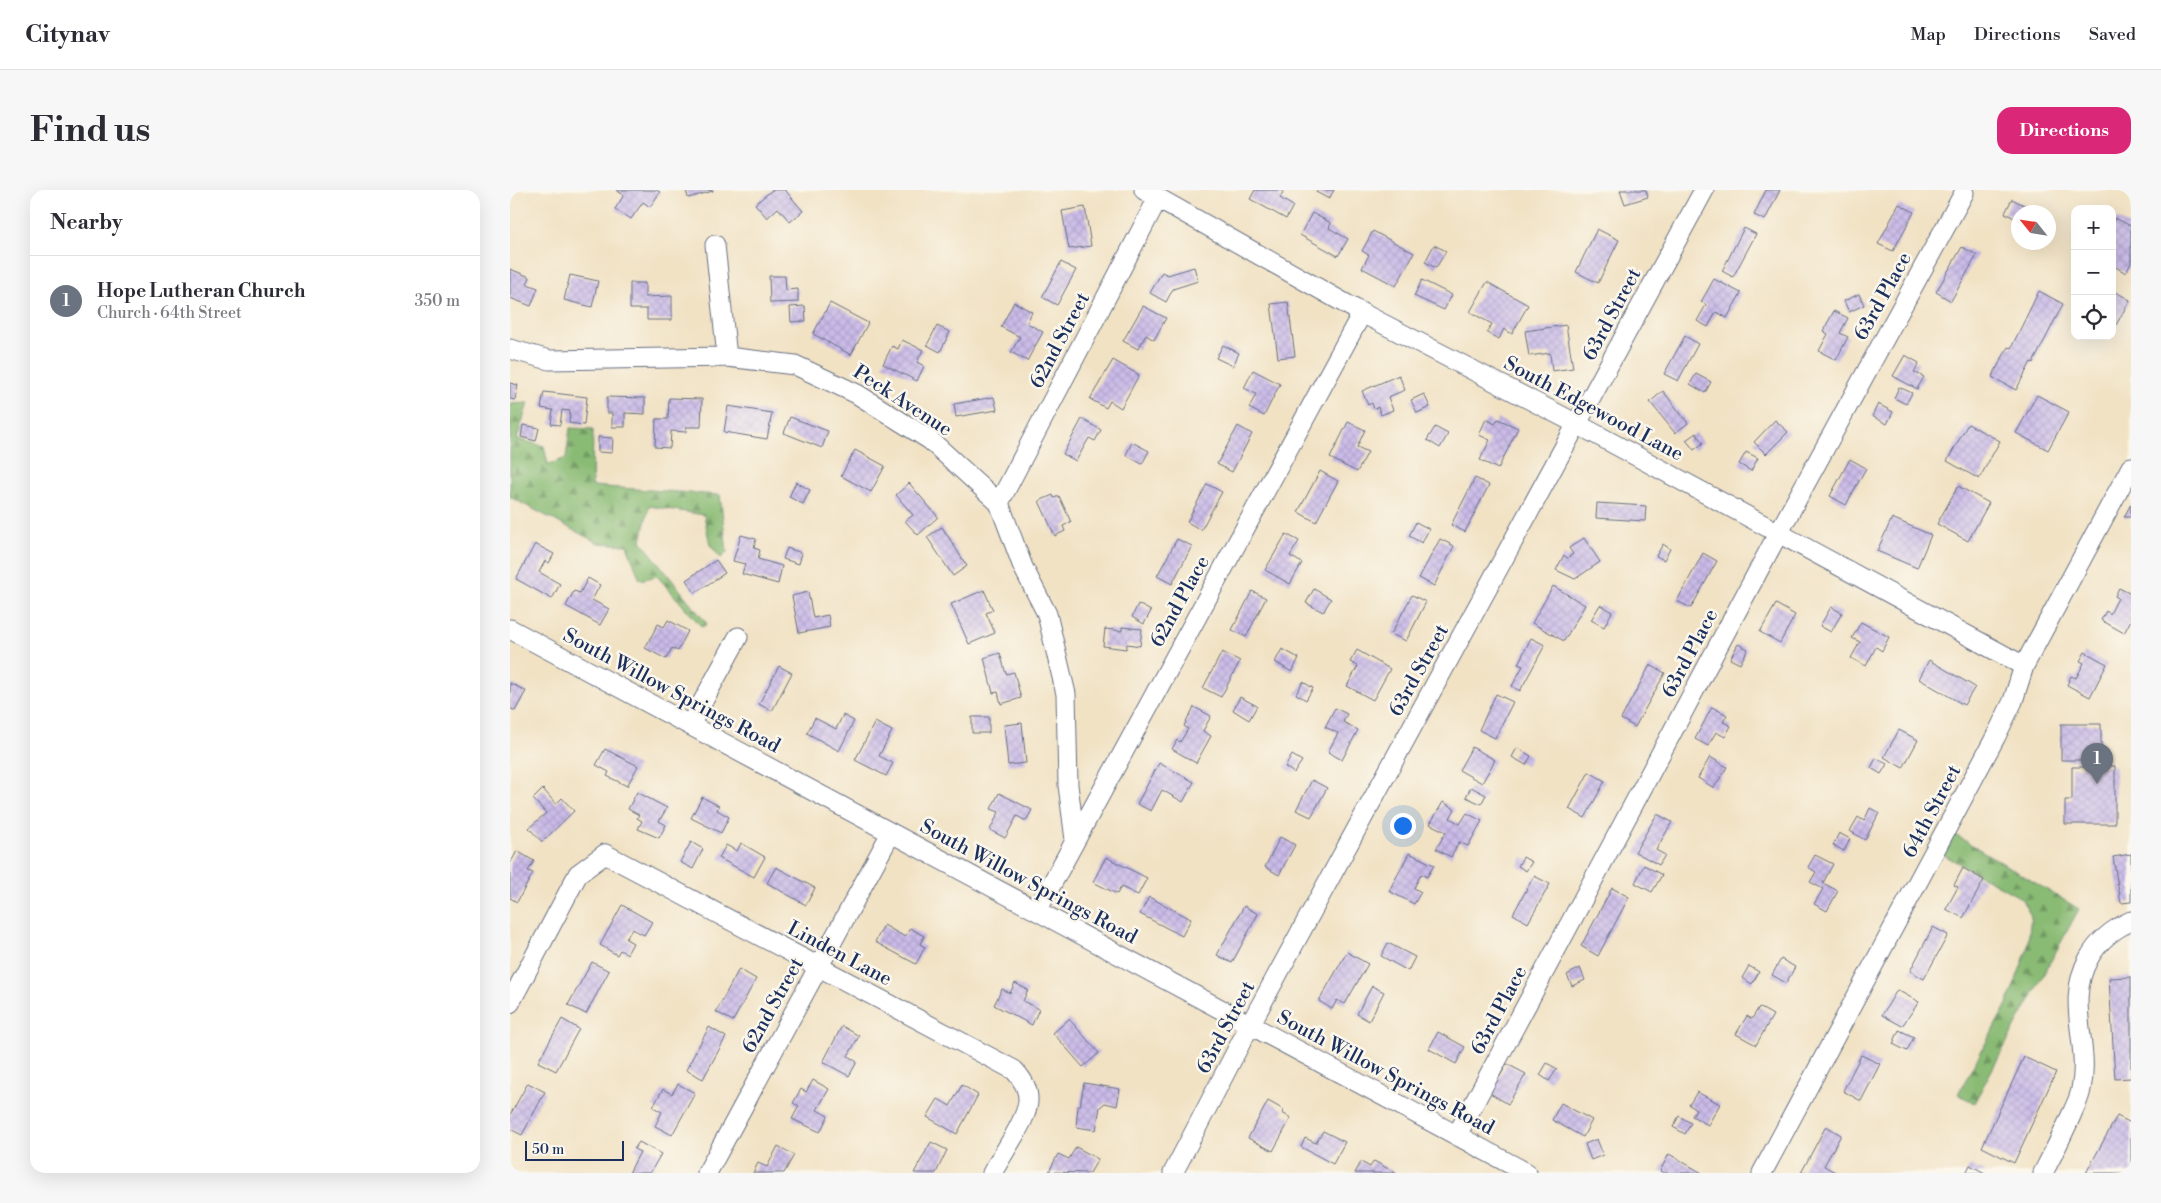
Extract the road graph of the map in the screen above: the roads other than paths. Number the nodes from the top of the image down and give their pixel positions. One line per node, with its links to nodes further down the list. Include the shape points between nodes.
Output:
1 (1704, 190): 8 (street, 63rd Street)
2 (1964, 193): 11 (street, 63rd Place)
3 (1151, 194): 5 (street, South Edgewood Lane); 10 (street, 62nd Street)
4 (715, 245): 7 (street)
5 (1362, 313): 8 (street, South Edgewood Lane); 17 (street, 62nd Place)
6 (510, 349): 7 (street, Peck Avenue, via 549,360)
7 (726, 357): 10 (street, Peck Avenue, via 795,365 857,394 930,440)
8 (1577, 424): 11 (street, South Edgewood Lane); 22 (street, 63rd Street)
9 (2131, 467): 14 (street, 64th Street)
10 (999, 503): 17 (street, Peck Avenue, via 1023,567 1047,614 1066,694 1068,785)
11 (1779, 532): 14 (street, South Edgewood Lane); 23 (street, 63rd Place)
12 (510, 628): 15 (street, South Willow Springs Road)
13 (738, 638): 15 (street)
14 (2024, 666): 28 (street, 64th Street, via 2013,701 1996,736)
15 (690, 725): 16 (street, South Willow Springs Road)
16 (891, 832): 18 (street, South Willow Springs Road); 20 (street, 62nd Street)
17 (1075, 840): 18 (street, 62nd Place)
18 (1037, 911): 22 (street, South Willow Springs Road)
19 (2131, 920): 29 (street, via 2107,934 2084,966 2077,1003 2083,1069 2081,1090)
20 (819, 967): 21 (street, Linden Lane, via 605,854 578,874); 24 (street, 62nd Street); 25 (street, Linden Lane, via 1014,1070 1024,1080 1028,1091 1028,1111)
21 (510, 1003)
22 (1250, 1025): 23 (street, South Willow Springs Road); 26 (street, 63rd Street)
23 (1457, 1135): 27 (street, South Willow Springs Road)
24 (706, 1173)
25 (992, 1173)
26 (1173, 1173)
27 (1527, 1173)
28 (1762, 1173)
29 (2043, 1173)

